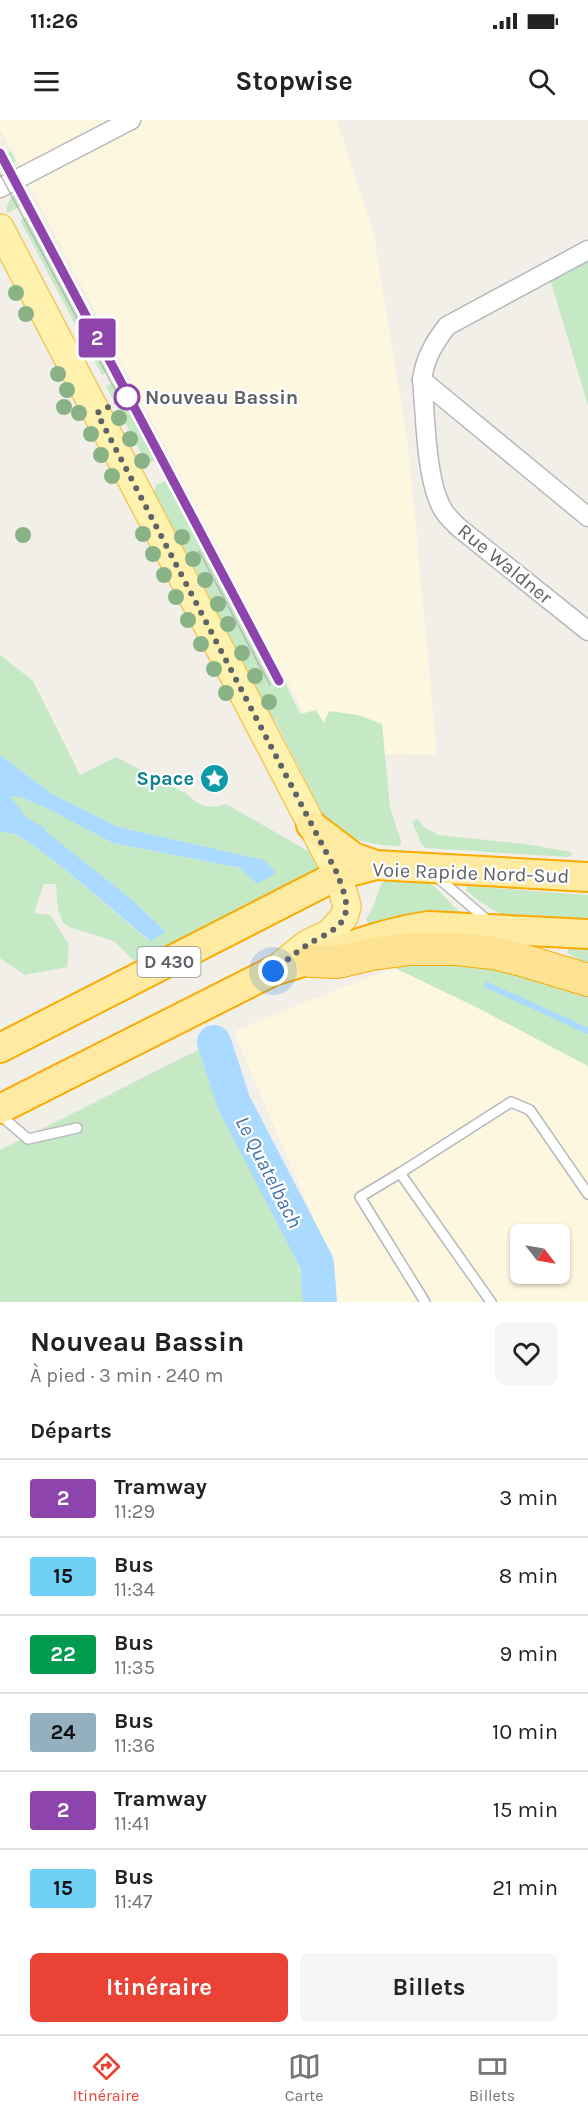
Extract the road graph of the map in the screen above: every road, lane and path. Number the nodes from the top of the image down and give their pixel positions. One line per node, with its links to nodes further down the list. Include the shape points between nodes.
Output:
1 (131, 120): 2 (street)
2 (0, 188)
3 (0, 228): 8 (main road)
4 (588, 250): 5 (street, Rue Waldner, via 447,326 424,365)
5 (422, 380): 6 (street); 7 (street, Rue Waldner, via 431,475 445,513)
6 (588, 517)
7 (588, 631)
8 (311, 825): 9 (highway, via 352,857); 11 (main road)
9 (376, 865): 10 (highway, Voie Rapide Nord-Sud / D 430); 11 (highway, Voie Rapide Nord-Sud / D 430)
10 (428, 868): 12 (highway, Voie Rapide Nord-Sud / D 430); 14 (lane, via 480,916)
11 (338, 875): 17 (main road, via 347,906 344,917 330,933 308,944); 19 (highway, Voie Rapide Nord-Sud / D 430)
12 (588, 877)
13 (588, 934): 14 (highway, D 430)
14 (512, 935): 16 (highway, D 430, via 448,926 408,928)
15 (550, 957): 18 (lane)
16 (311, 961): 17 (highway, D 430); 18 (highway, via 338,962 410,949 457,949 493,953)
17 (273, 971): 20 (highway, D 430)
18 (588, 980)
19 (0, 1048)
20 (0, 1108)
21 (0, 1115): 22 (lane, via 28,1139)
22 (77, 1128)
23 (400, 1173): 24 (lane, via 511,1102 530,1110); 25 (lane, via 360,1197); 26 (lane)
24 (588, 1194)
25 (425, 1302)
26 (491, 1302)

